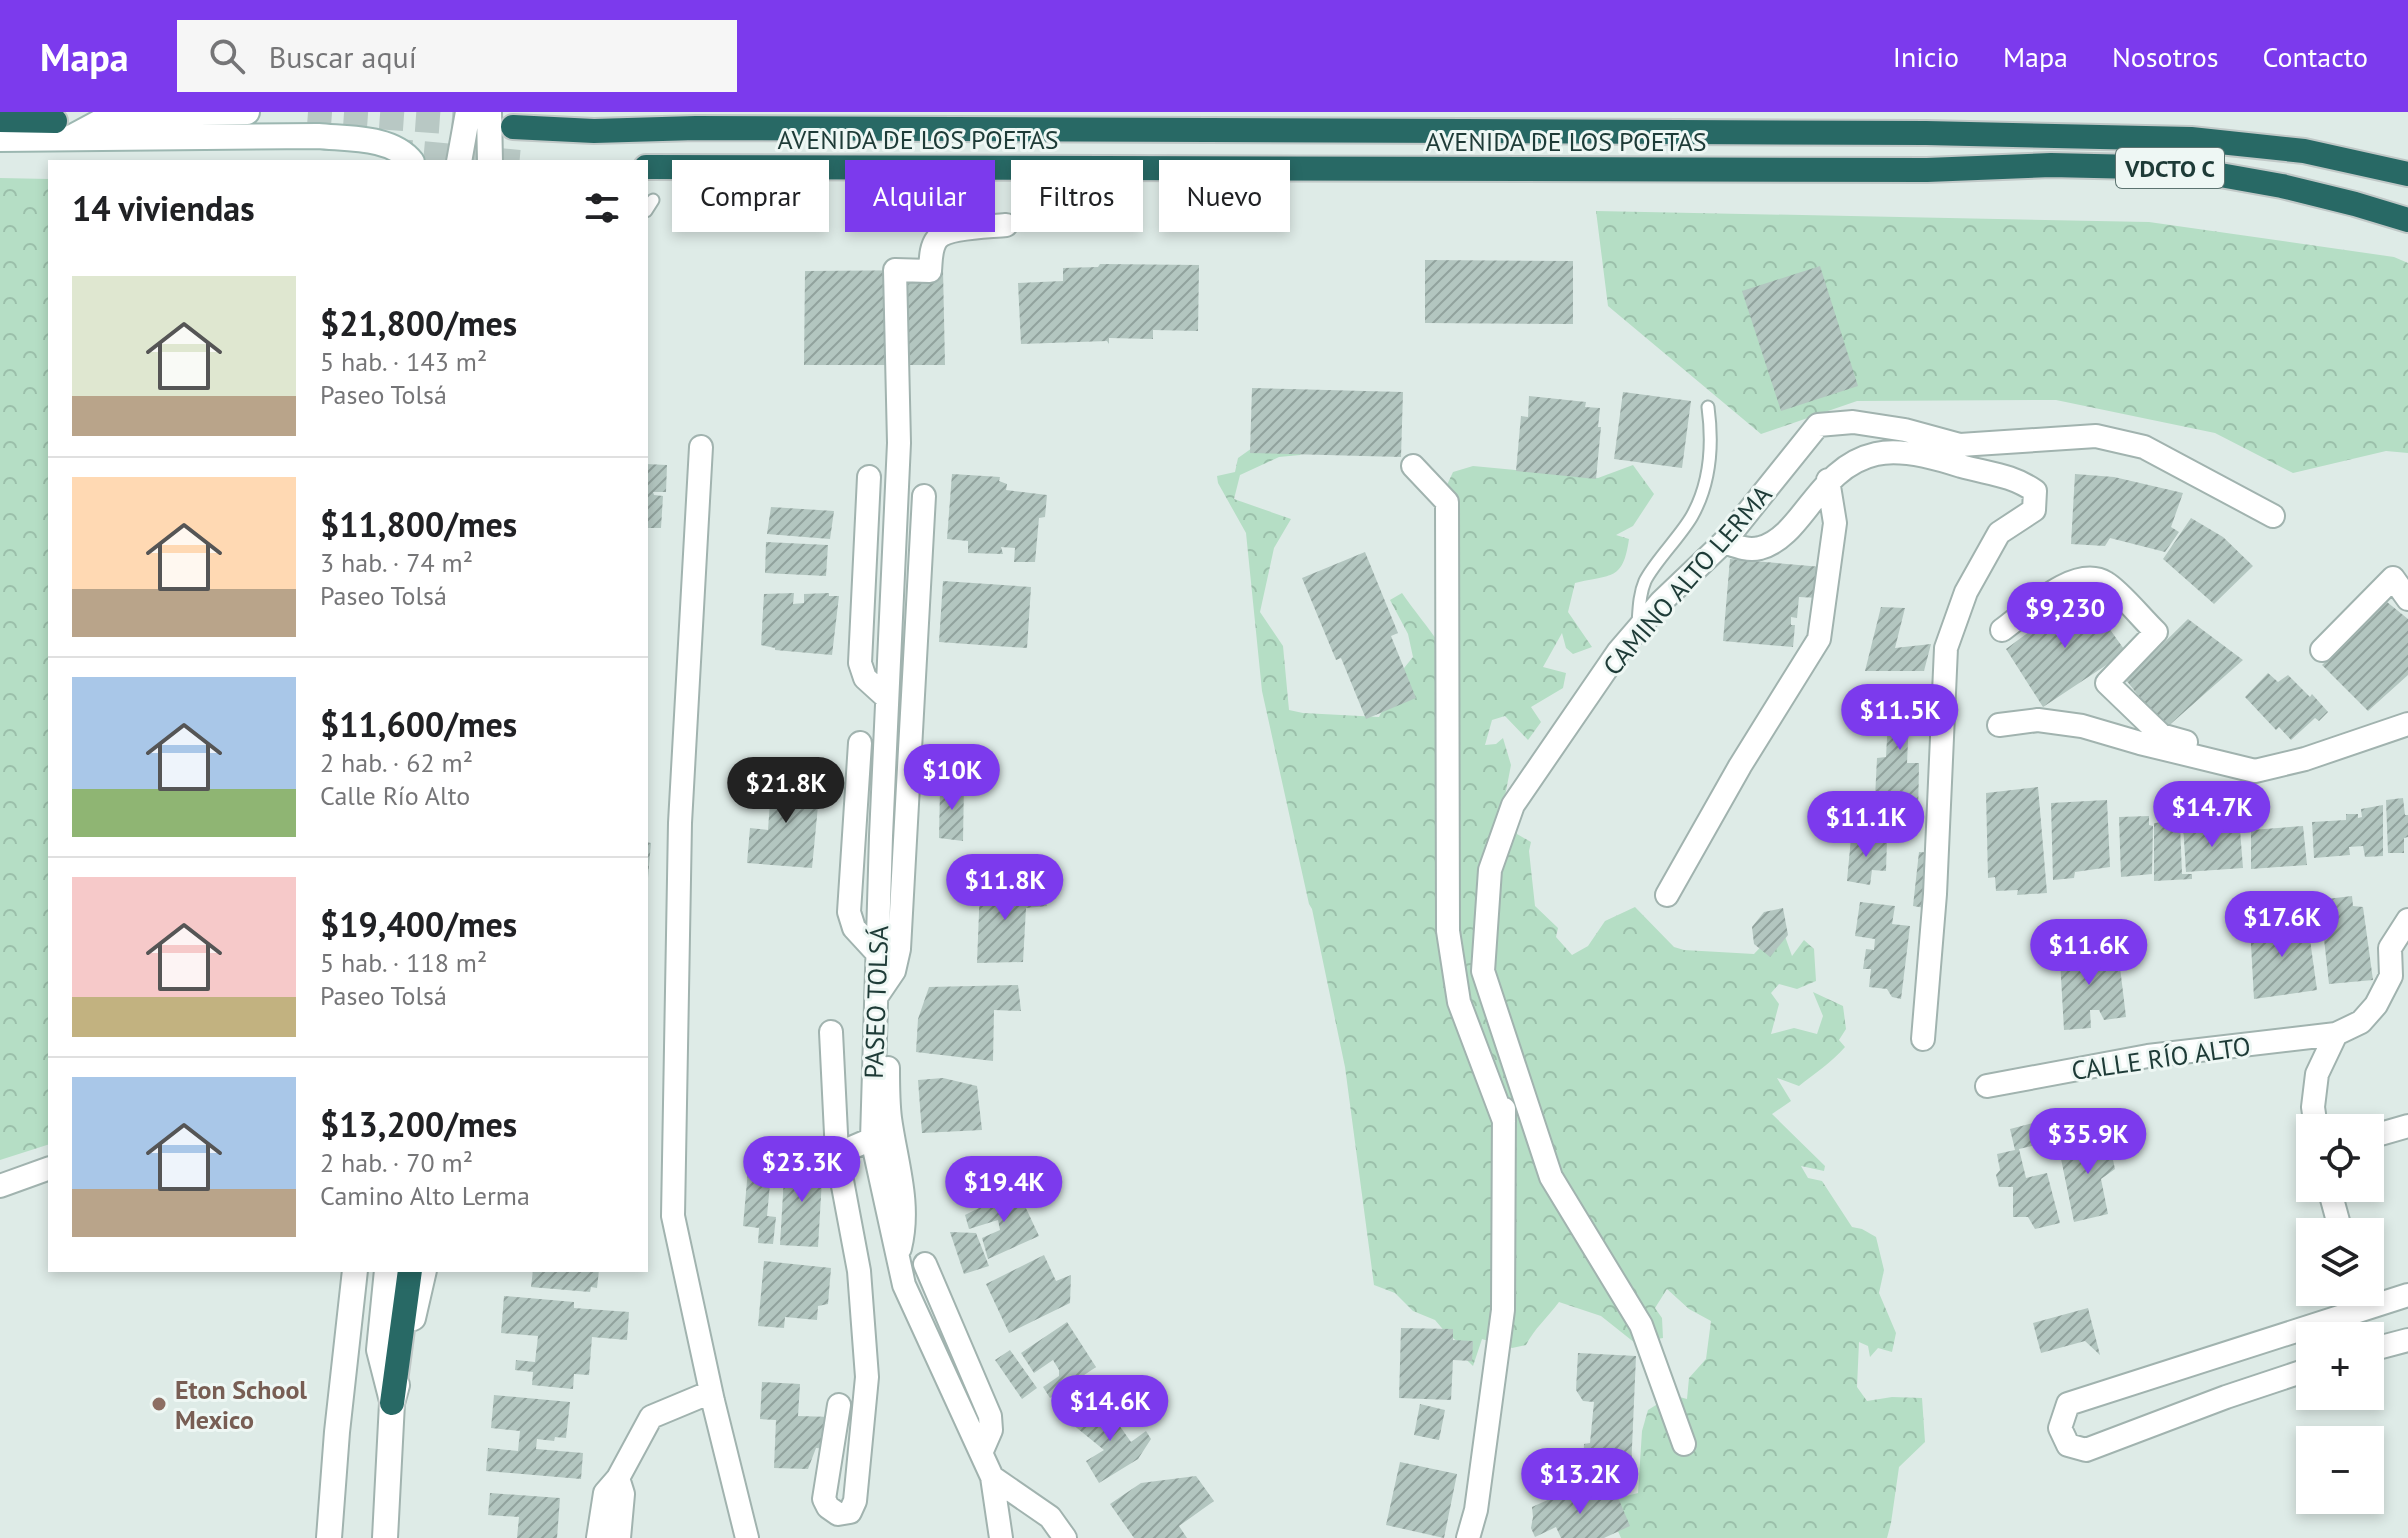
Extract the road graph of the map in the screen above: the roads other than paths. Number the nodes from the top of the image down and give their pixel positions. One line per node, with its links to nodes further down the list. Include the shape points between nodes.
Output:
1 (247, 112): 6 (street, via 155,114)
2 (468, 112): 9 (street)
3 (489, 112): 10 (street)
4 (0, 120): 6 (highway)
5 (513, 127): 16 (highway, AVENIDA DE LOS POETAS / VDCTO C, via 1926,133 2191,139 2304,151)
6 (60, 131): 7 (street); 8 (street, via 353,138 394,147)
7 (0, 139)
8 (410, 160)
9 (459, 160)
10 (490, 160)
11 (829, 166): 19 (highway, AVENIDA DE LOS POETAS / VDCTO C, via 2181,168 2282,186)
12 (648, 167): 13 (highway, VDCTO C)
13 (672, 168)
14 (672, 168): 15 (highway)
15 (648, 174)
16 (2408, 174)
17 (653, 200): 18 (lane)
18 (648, 208)
19 (2408, 220)
20 (1006, 225): 33 (street, PASEO TOLSÁ, via 947,232 932,247 930,271 895,270 899,443)
21 (1708, 407): 30 (lane, via 1711,450 1703,490 1688,523 1646,580)
22 (701, 447): 70 (street, via 680,823 673,1216)
23 (1413, 466): 49 (street, via 1447,502 1448,931 1459,1002)
24 (869, 477): 33 (street, via 860,663 865,678)
25 (1828, 480): 28 (street, via 1781,537 1760,548); 38 (street, via 1835,523 1819,639); 46 (street, via 1849,464 1878,453 1929,456 2016,479 2035,491 2034,510 1999,533 1966,592 1946,648)
26 (924, 496): 41 (street, via 899,949 894,971)
27 (2273, 516): 28 (street, CAMINO ALTO LERMA, via 2144,447 2096,436 1960,445 1853,422 1818,425)
28 (1724, 542): 30 (street, CAMINO ALTO LERMA)
29 (2408, 599): 32 (street, via 2393,578)
30 (1637, 629): 44 (street, CAMINO ALTO LERMA, via 1513,805 1490,870 1483,971)
31 (2002, 630): 37 (street, via 2071,580 2090,577 2107,583 2156,632 2107,683 2161,735 2210,749)
32 (2322, 650)
33 (887, 698): 40 (street, PASEO TOLSÁ)
34 (2408, 724): 37 (street, via 2255,771)
35 (1999, 725): 37 (street, via 2038,720 2082,726)
36 (860, 743): 40 (street, via 849,912 854,928)
37 (2219, 763)
38 (1667, 895)
39 (2408, 920): 45 (street, via 2390,948 2391,976 2376,1005 2361,1022)
40 (877, 953): 41 (street, PASEO TOLSÁ)
41 (876, 997): 52 (street, PASEO TOLSÁ)
42 (887, 1027): 56 (street, via 890,1115 905,1206)
43 (831, 1032): 53 (street)
44 (1503, 1032): 49 (street); 73 (street, CAMINO ALTO LERMA, via 1551,1177 1641,1325)
45 (2336, 1034): 47 (street, CALLE RÍO ALTO, via 2148,1056); 48 (street, via 2317,1074)
46 (1923, 1039)
47 (1987, 1086)
48 (2314, 1114)
49 (1504, 1121): 84 (street, via 1503,1310)
50 (2408, 1126): 51 (street)
51 (2384, 1133)
52 (872, 1139): 53 (street); 56 (street, PASEO TOLSÁ)
53 (837, 1154): 72 (street, via 859,1271 867,1377 855,1501 850,1512 838,1514 824,1499)
54 (48, 1169): 55 (street)
55 (0, 1186)
56 (898, 1257): 74 (street, PASEO TOLSÁ, via 904,1285)
57 (925, 1264): 74 (street, via 990,1416 991,1430)
58 (355, 1272): 77 (street)
59 (387, 1272): 71 (street, via 379,1350)
60 (410, 1272): 71 (highway)
61 (424, 1272): 71 (street)
62 (2408, 1295): 63 (street)
63 (2384, 1298)
64 (2343, 1306): 65 (street)
65 (2298, 1322)
66 (2296, 1323): 69 (street, via 2068,1404 2060,1428 2068,1445 2086,1450)
67 (2408, 1340): 68 (street)
68 (2384, 1346)
69 (2296, 1374)
70 (711, 1392): 76 (street, via 651,1417); 81 (street)
71 (392, 1403): 78 (street)
72 (839, 1405)
73 (1684, 1444)
74 (981, 1453): 75 (street, PASEO TOLSÁ)
75 (992, 1477): 82 (street, PASEO TOLSÁ); 83 (street, via 1050,1517)
76 (618, 1478): 79 (street, via 605,1493); 80 (street, via 623,1494)
77 (329, 1538)
78 (385, 1538)
79 (598, 1538)
80 (619, 1538)
81 (747, 1538)
82 (1001, 1538)
83 (1065, 1538)
84 (1468, 1538)

